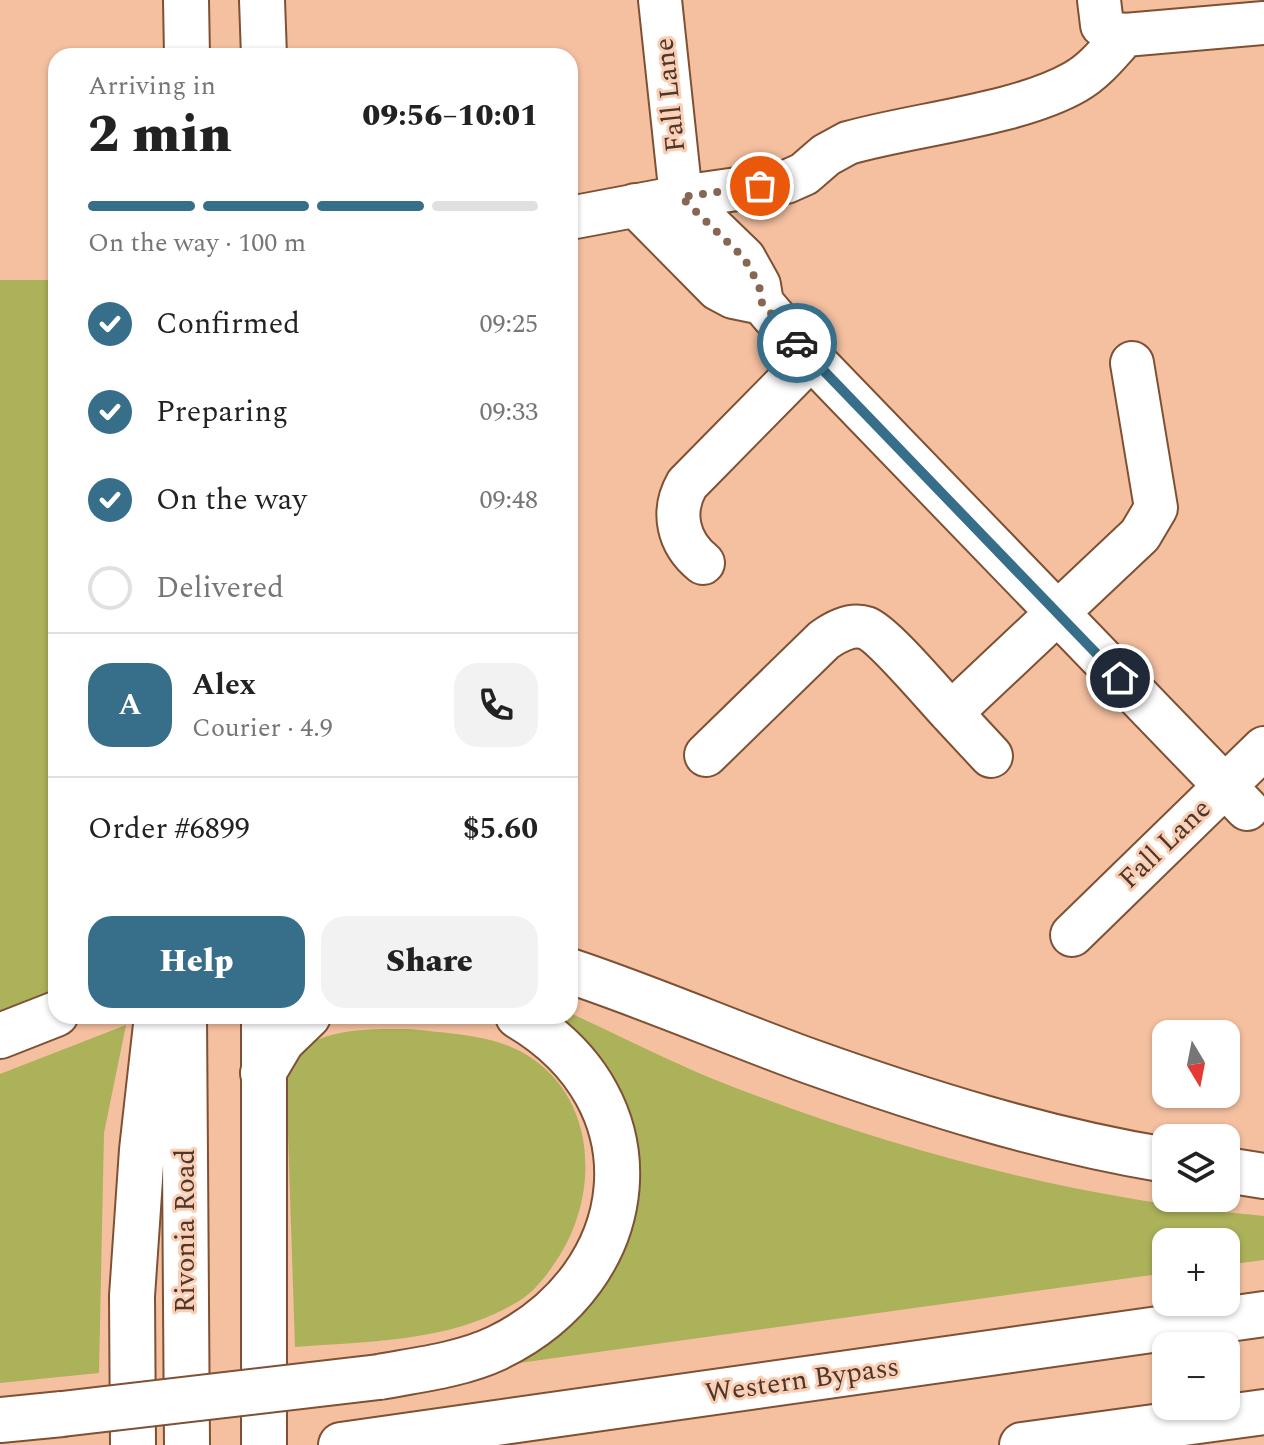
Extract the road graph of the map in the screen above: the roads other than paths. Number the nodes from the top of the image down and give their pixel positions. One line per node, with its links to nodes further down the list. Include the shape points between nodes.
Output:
1 (186, 0): 7 (main road)
2 (262, 0): 8 (main road)
3 (660, 0): 9 (street, Fall Lane)
4 (1099, 0): 6 (street, via 1102,25)
5 (1264, 23): 6 (street)
6 (1125, 35): 9 (street, via 1078,80 1059,90 848,143 786,182)
7 (187, 48)
8 (264, 48)
9 (681, 197): 10 (street); 12 (street, Fall Lane, via 744,258)
10 (635, 205): 11 (street); 12 (street, via 718,289)
11 (578, 216)
12 (762, 303): 13 (street, Fall Lane)
13 (811, 358): 15 (street, via 680,496 681,531); 16 (street, Fall Lane)
14 (1132, 363): 16 (street, via 1156,508 1140,535)
15 (703, 563)
16 (1056, 613): 17 (street); 21 (street, Fall Lane)
17 (951, 713): 19 (street, via 874,633 856,626 824,640); 20 (street)
18 (1264, 748): 21 (street)
19 (706, 755)
20 (991, 756)
21 (1237, 797): 22 (street, Fall Lane)
22 (1072, 935)
23 (578, 962): 25 (main road)
24 (578, 974): 25 (main road)
25 (611, 985): 34 (main road, via 809,1061 967,1113)
26 (48, 1017): 32 (main road)
27 (156, 1024): 41 (main road, via 132,1296)
28 (184, 1024): 42 (main road, Rivonia Road)
29 (264, 1024): 33 (main road)
30 (300, 1024): 33 (main road)
31 (530, 1024): 39 (main road, bridge, via 579,1065 599,1095 617,1159 617,1193 593,1264 534,1325 496,1348 379,1377)
32 (0, 1036)
33 (263, 1073): 43 (main road)
34 (1152, 1158)
35 (1240, 1172): 36 (main road)
36 (1264, 1176)
37 (1264, 1314): 40 (main road, Western Bypass)
38 (1264, 1412): 44 (main road)
39 (0, 1420)
40 (360, 1443)
41 (133, 1445)
42 (187, 1445)
43 (264, 1445)
44 (1022, 1445)

